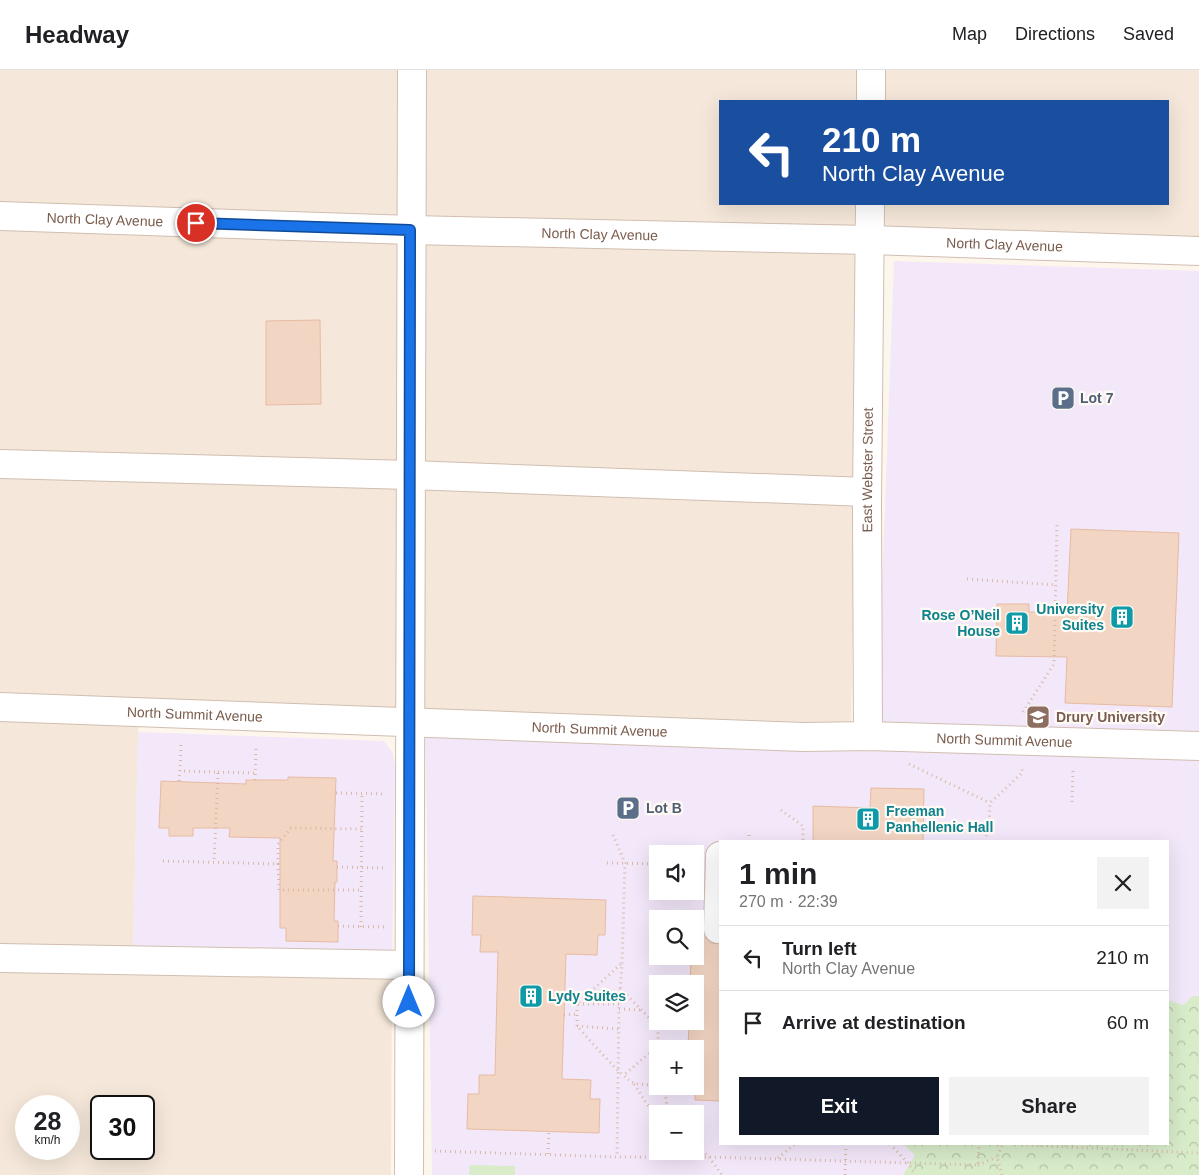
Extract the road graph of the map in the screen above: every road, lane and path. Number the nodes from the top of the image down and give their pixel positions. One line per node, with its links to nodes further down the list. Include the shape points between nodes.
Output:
1 (412, 70): 6 (street)
2 (871, 70): 3 (street)
3 (871, 100)
4 (870, 205): 7 (street, East Webster Street)
5 (0, 216): 6 (street, North Clay Avenue)
6 (410, 230): 7 (street, North Clay Avenue); 10 (street)
7 (870, 240): 8 (street, North Clay Avenue); 11 (street, East Webster Street)
8 (1199, 250)
9 (0, 464): 10 (street)
10 (410, 475): 11 (street); 17 (street)
11 (867, 492): 18 (street, East Webster Street)
12 (1057, 524): 14 (path)
13 (967, 579): 14 (path)
14 (1056, 585): 16 (path, via 1054,664)
15 (0, 707): 17 (street, North Summit Avenue)
16 (1023, 712)
17 (409, 722): 18 (street, North Summit Avenue); 59 (street)
18 (868, 736): 21 (street, North Summit Avenue)
19 (181, 745): 25 (path)
20 (256, 746): 27 (path)
21 (1199, 746)
22 (902, 761): 34 (path)
23 (1022, 763): 34 (path, via 1022,773)
24 (1073, 766): 33 (path)
25 (180, 771): 26 (path); 29 (path)
26 (218, 772): 27 (path); 43 (path)
27 (255, 773): 28 (path)
28 (255, 780)
29 (179, 781)
30 (336, 793): 31 (path)
31 (362, 794): 32 (path); 36 (path)
32 (387, 794)
33 (1072, 802)
34 (990, 803): 41 (path)
35 (781, 810): 40 (path, via 803,826)
36 (362, 829): 46 (path, via 291,828 278,844); 49 (path)
37 (749, 832): 39 (path)
38 (613, 835): 45 (path)
39 (749, 840)
40 (803, 840)
41 (985, 840)
42 (163, 860): 43 (path)
43 (214, 862): 46 (path)
44 (607, 863): 45 (path)
45 (625, 863): 47 (path); 58 (path)
46 (278, 864): 52 (path, via 279,890)
47 (649, 864)
48 (337, 867): 49 (path)
49 (362, 867): 50 (path); 52 (path)
50 (386, 868)
51 (719, 887): 56 (street)
52 (362, 890): 54 (path)
53 (338, 926): 54 (path)
54 (361, 927): 55 (path)
55 (385, 927)
56 (718, 929)
57 (0, 958): 59 (street)
58 (622, 964): 60 (path); 61 (path)
59 (409, 965): 92 (street)
60 (620, 988): 62 (path); 64 (path)
61 (577, 1004): 62 (path); 65 (path)
62 (619, 1004): 63 (path)
63 (619, 1009): 64 (path); 68 (path)
64 (642, 1010): 70 (path, via 658,1027 658,1046)
65 (577, 1014): 66 (path); 67 (path)
66 (564, 1015)
67 (577, 1026): 68 (path); 69 (path)
68 (618, 1029): 69 (path)
69 (618, 1070): 70 (path); 85 (path)
70 (624, 1075): 71 (path)
71 (634, 1083): 72 (path, via 657,1086 663,1092); 73 (path)
72 (666, 1105)
73 (649, 1107)
74 (549, 1132): 84 (path)
75 (794, 1145): 88 (path)
76 (846, 1145): 89 (path)
77 (891, 1145): 90 (path)
78 (979, 1145): 91 (path)
79 (1003, 1145): 87 (path)
80 (1024, 1145): 83 (path)
81 (432, 1150): 84 (path)
82 (704, 1152): 86 (path)
83 (1199, 1153)
84 (548, 1154): 85 (path)
85 (617, 1157): 86 (path)
86 (709, 1157): 88 (path); 93 (path)
87 (997, 1157): 91 (path); 96 (path)
88 (778, 1159): 89 (path)
89 (846, 1162): 90 (path); 94 (path)
90 (909, 1164): 91 (path); 95 (path)
91 (978, 1165)
92 (409, 1175)
93 (722, 1175)
94 (845, 1175)
95 (915, 1175)
96 (1002, 1175)

